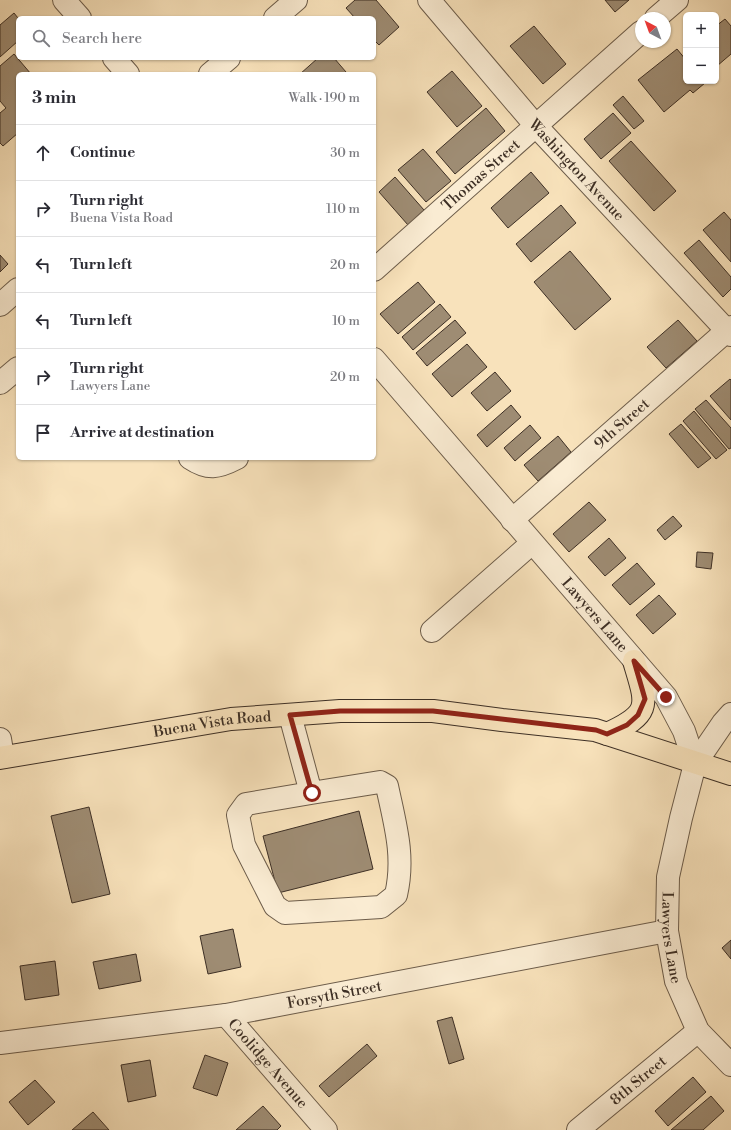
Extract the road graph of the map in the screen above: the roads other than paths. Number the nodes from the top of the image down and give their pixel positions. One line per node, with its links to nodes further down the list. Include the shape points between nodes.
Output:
1 (64, 0): 6 (street)
2 (296, 0): 7 (street)
3 (429, 0): 13 (street, Washington Avenue)
4 (676, 0): 5 (street)
5 (663, 12)
6 (78, 16)
7 (277, 16)
8 (635, 37): 13 (street, Thomas Street)
9 (116, 60): 11 (street)
10 (227, 60): 12 (street)
11 (126, 72)
12 (212, 72)
13 (536, 126): 14 (street, Thomas Street); 17 (street, Washington Avenue)
14 (376, 268)
15 (16, 291): 16 (street)
16 (0, 305)
17 (730, 331): 23 (street, 9th Street)
18 (376, 361): 23 (street, Lawyers Lane)
19 (16, 370): 20 (street)
20 (0, 383)
21 (193, 460): 22 (street, via 216,468)
22 (233, 460)
23 (512, 520): 24 (street, Lawyers Lane)
24 (532, 543): 25 (street); 26 (street, Lawyers Lane)
25 (432, 631)
26 (634, 661): 29 (main road, via 645,699 638,715 627,725); 31 (street, Lawyers Lane, via 666,697 684,730)
27 (731, 714): 31 (street)
28 (290, 715): 29 (main road, Buena Vista Road, via 340,711 433,711 596,730); 30 (main road, Buena Vista Road, via 231,719); 33 (street)
29 (607, 734): 31 (main road, Buena Vista Road)
30 (1, 751)
31 (695, 764): 32 (main road, Buena Vista Road); 34 (street, Lawyers Lane, via 680,818 668,877)
32 (731, 774)
33 (312, 793): 33 (street, via 380,782 387,786 400,850 401,875 396,895 381,906 285,913 275,906 244,845 238,815 246,804)
34 (667, 931): 35 (street, Forsyth Street); 36 (street, Lawyers Lane, via 676,981)
35 (226, 1015): 37 (street, Forsyth Street); 39 (street, Coolidge Avenue)
36 (698, 1031): 38 (street, Lawyers Lane); 40 (street, 8th Street)
37 (0, 1043)
38 (731, 1065)
39 (326, 1130)
40 (578, 1130)

